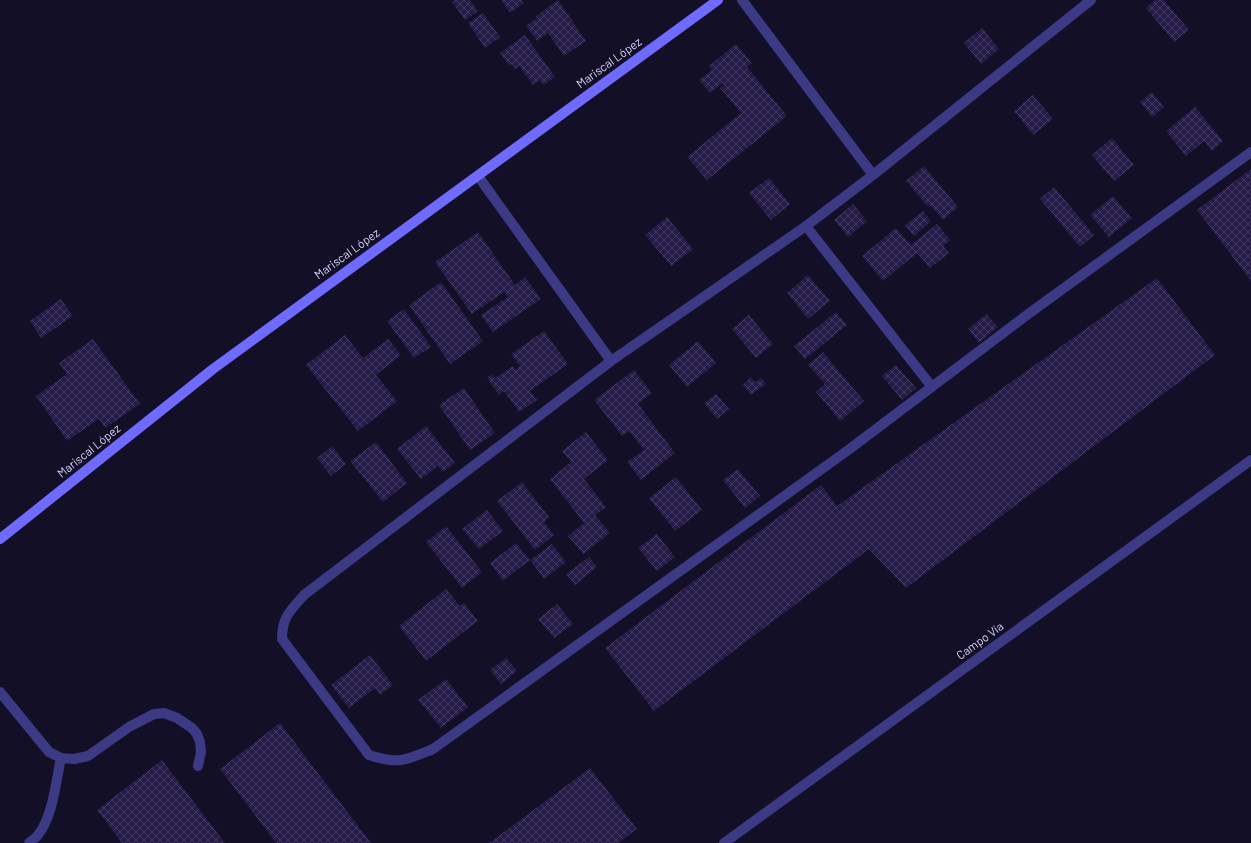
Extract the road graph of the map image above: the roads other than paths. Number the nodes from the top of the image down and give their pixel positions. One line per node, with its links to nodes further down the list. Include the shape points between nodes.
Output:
1 (718, 0): 6 (street, Mariscal López)
2 (742, 0): 5 (street)
3 (1091, 0): 5 (street)
4 (1251, 152): 9 (street)
5 (873, 175): 7 (street)
6 (478, 176): 8 (street); 11 (street, Mariscal López, via 213,369)
7 (806, 226): 8 (street); 9 (street)
8 (611, 361): 9 (street, via 304,595 286,617 282,639 369,755 386,761 405,760 434,749)
9 (932, 387)
10 (1251, 460): 16 (street, Campo Vía)
11 (0, 539)
12 (0, 692): 13 (street, via 49,752)
13 (61, 758): 14 (street, via 88,756 129,727 154,714 164,714 177,718 197,734 201,752); 15 (street, via 50,811 38,835)
14 (198, 766)
15 (29, 843)
16 (724, 843)

